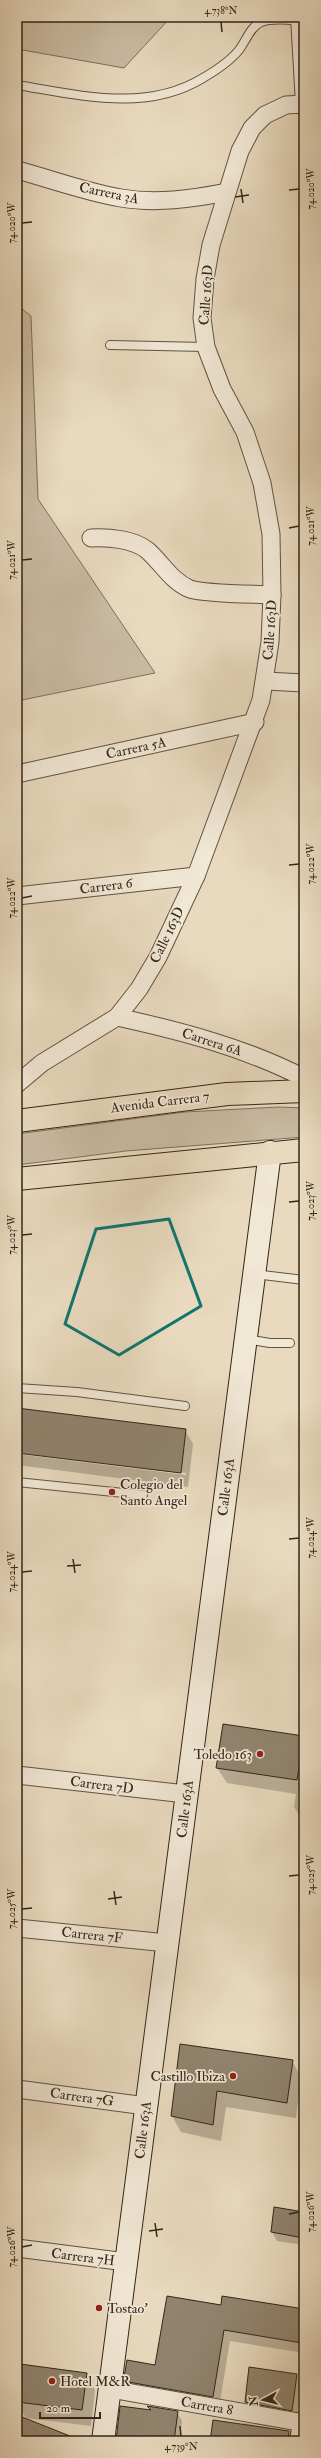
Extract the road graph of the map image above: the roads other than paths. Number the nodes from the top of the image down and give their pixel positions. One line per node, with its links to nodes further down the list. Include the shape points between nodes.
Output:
1 (295, 19): 2 (lane, via 260,22 239,51 203,78 168,95 105,100); 3 (lane)
2 (17, 85)
3 (302, 104): 5 (street, Calle 163D, via 286,105 265,115 252,128 240,151)
4 (17, 170): 5 (street, Carrera 3A, via 120,198 190,200)
5 (227, 192): 7 (street, Calle 163D, via 211,245 205,279 202,318)
6 (110, 345): 7 (lane)
7 (206, 347): 9 (street, Calle 163D, via 222,389 245,432 262,483 271,534)
8 (91, 538): 9 (street, via 124,540 146,550 177,582 191,590)
9 (272, 595): 10 (street, Calle 163D)
10 (266, 681): 11 (street); 12 (street, Calle 163D)
11 (304, 683)
12 (255, 722): 13 (street, Carrera 5A); 14 (street, Calle 163D)
13 (17, 774)
14 (196, 876): 15 (street, Carrera 6); 16 (street, Calle 163D, via 158,958)
15 (17, 896)
16 (118, 1017): 17 (street, Carrera 6A, via 173,1029); 18 (street, Calle 163D, via 42,1063)
17 (304, 1078)
18 (17, 1084)
19 (304, 1091): 20 (main road, Avenida Carrera 7, via 227,1094)
20 (17, 1121)
21 (304, 1150): 22 (main road)
22 (270, 1152): 23 (main road); 24 (main road, Calle 163A)
23 (17, 1179)
24 (254, 1274): 25 (lane); 26 (main road, Calle 163A)
25 (304, 1280)
26 (245, 1339): 27 (lane); 33 (main road, Calle 163A)
27 (290, 1343)
28 (17, 1388): 29 (lane, via 77,1392)
29 (185, 1406)
30 (17, 1482): 31 (lane)
31 (143, 1495)
32 (17, 1775): 33 (street, Carrera 7D)
33 (186, 1794): 35 (main road, Calle 163A)
34 (17, 1928): 35 (street, Carrera 7F)
35 (167, 1943): 37 (main road, Calle 163A)
36 (17, 2089): 37 (street, Carrera 7G)
37 (146, 2106): 39 (main road, Calle 163A)
38 (17, 2248): 39 (street, Carrera 7H)
39 (126, 2262): 40 (main road, Calle 163A)
40 (110, 2388): 41 (street, Carrera 8); 42 (main road, Calle 163A)
41 (304, 2422): 43 (main road)
42 (103, 2441)
43 (301, 2441)

